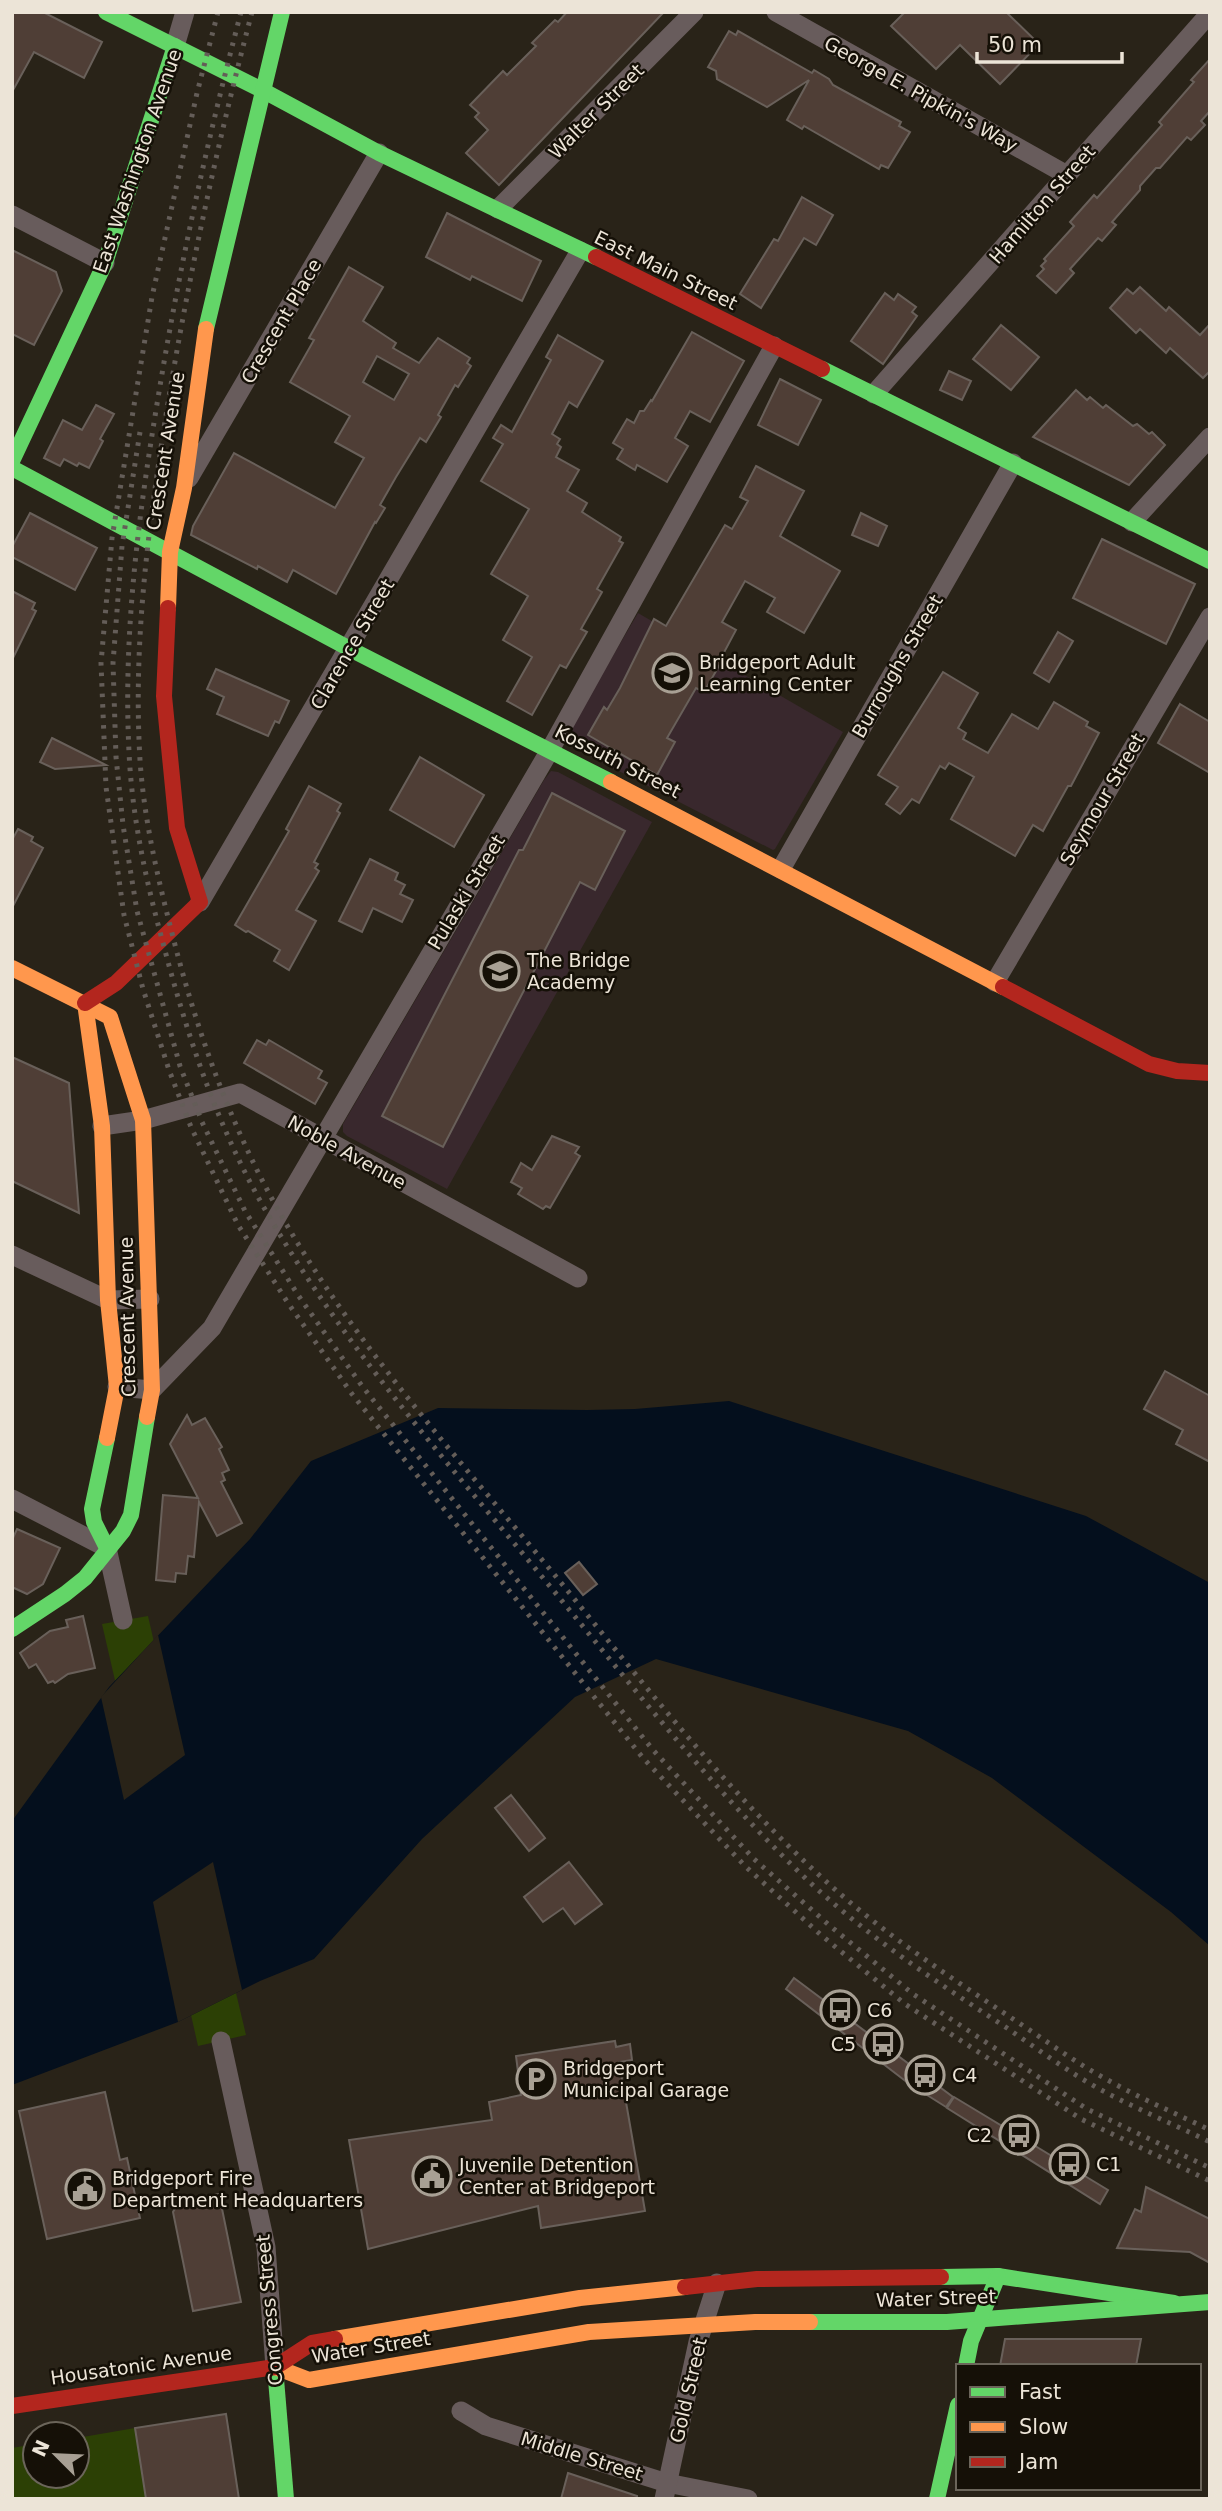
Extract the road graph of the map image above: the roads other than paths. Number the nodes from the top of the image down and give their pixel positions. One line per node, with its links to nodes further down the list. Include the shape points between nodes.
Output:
1 (106, 12): 7 (main road, East Main Street)
2 (185, 12): 7 (street, East Washington Avenue)
3 (282, 12): 8 (main road, Crescent Avenue)
4 (694, 12): 11 (street, Walter Street)
5 (776, 12): 10 (street, George E. Pipkin's Way)
6 (1210, 13): 10 (street, Hamilton Street)
7 (175, 46): 8 (main road, East Main Street); 14 (main road, East Washington Avenue)
8 (262, 90): 9 (main road, East Main Street); 21 (main road, Crescent Avenue, via 202,346)
9 (379, 153): 11 (main road, East Main Street); 21 (street, Crescent Place)
10 (1067, 175): 16 (street, Hamilton Street)
11 (498, 209): 13 (main road, East Main Street)
12 (12, 215): 14 (street)
13 (580, 251): 15 (main road, East Main Street); 26 (street, Clarence Street)
14 (105, 263): 18 (main road, East Washington Avenue)
15 (774, 346): 16 (main road, East Main Street); 27 (street, Pulaski Street)
16 (874, 394): 19 (main road, East Main Street)
17 (1210, 436): 22 (street)
18 (12, 461)
19 (1013, 463): 22 (main road, East Main Street); 28 (street, Burroughs Street)
20 (12, 468): 23 (main road, Kossuth Street)
21 (184, 488): 23 (main road, Crescent Avenue)
22 (1132, 522): 24 (main road, East Main Street)
23 (170, 552): 26 (main road, Kossuth Street); 29 (main road, Crescent Avenue, via 164,696 177,828)
24 (1210, 561)
25 (1210, 617): 31 (street, Seymour Street)
26 (350, 649): 27 (main road, Kossuth Street); 29 (street, Clarence Street)
27 (550, 750): 28 (main road, Kossuth Street); 36 (street, Pulaski Street)
28 (781, 869): 31 (main road, Kossuth Street)
29 (200, 902): 32 (main road, Clarence Street, via 116,983)
30 (12, 968): 32 (main road)
31 (995, 982): 33 (main road, Kossuth Street, via 1149,1064 1177,1072)
32 (85, 1003): 34 (main road, Crescent Avenue, via 110,1017); 35 (main road, Crescent Avenue)
33 (1210, 1073)
34 (143, 1120): 35 (street, Noble Avenue); 36 (street, Noble Avenue, via 240,1093); 39 (main road, Crescent Avenue)
35 (102, 1126): 40 (main road, Crescent Avenue)
36 (321, 1139): 38 (street, Noble Avenue); 42 (street, Pulaski Street, via 212,1328)
37 (12, 1255): 40 (street)
38 (578, 1278)
39 (150, 1299): 40 (street); 42 (main road, Crescent Avenue)
40 (108, 1300): 41 (main road, Crescent Avenue)
41 (117, 1387): 42 (street); 44 (main road, Crescent Avenue, via 92,1509)
42 (152, 1390): 44 (main road, Crescent Avenue, via 131,1515 121,1536)
43 (12, 1499): 44 (street)
44 (107, 1548): 45 (street); 46 (main road, via 77,1584)
45 (123, 1620)
46 (12, 1629)
47 (221, 2041): 55 (street, Congress Street, via 266,2247)
48 (998, 2276): 49 (main road, Water Street); 50 (main road, Water Street); 52 (main road)
49 (717, 2283): 53 (street, Gold Street); 55 (main road, Water Street, via 580,2298 312,2343)
50 (1174, 2302): 51 (main road, Water Street); 52 (main road, Water Street)
51 (1210, 2302)
52 (980, 2319): 53 (main road, Water Street); 54 (main road)
53 (703, 2325): 55 (main road, Water Street, via 589,2332 309,2380); 59 (street, Gold Street)
54 (966, 2364)
55 (275, 2367): 56 (main road, Housatonic Avenue); 60 (main road, Congress Street)
56 (12, 2406)
57 (461, 2411): 59 (street, Middle Street, via 486,2426)
58 (956, 2414): 62 (main road)
59 (665, 2491): 61 (street, Middle Street)
60 (286, 2499)
61 (748, 2499)
62 (937, 2499)

